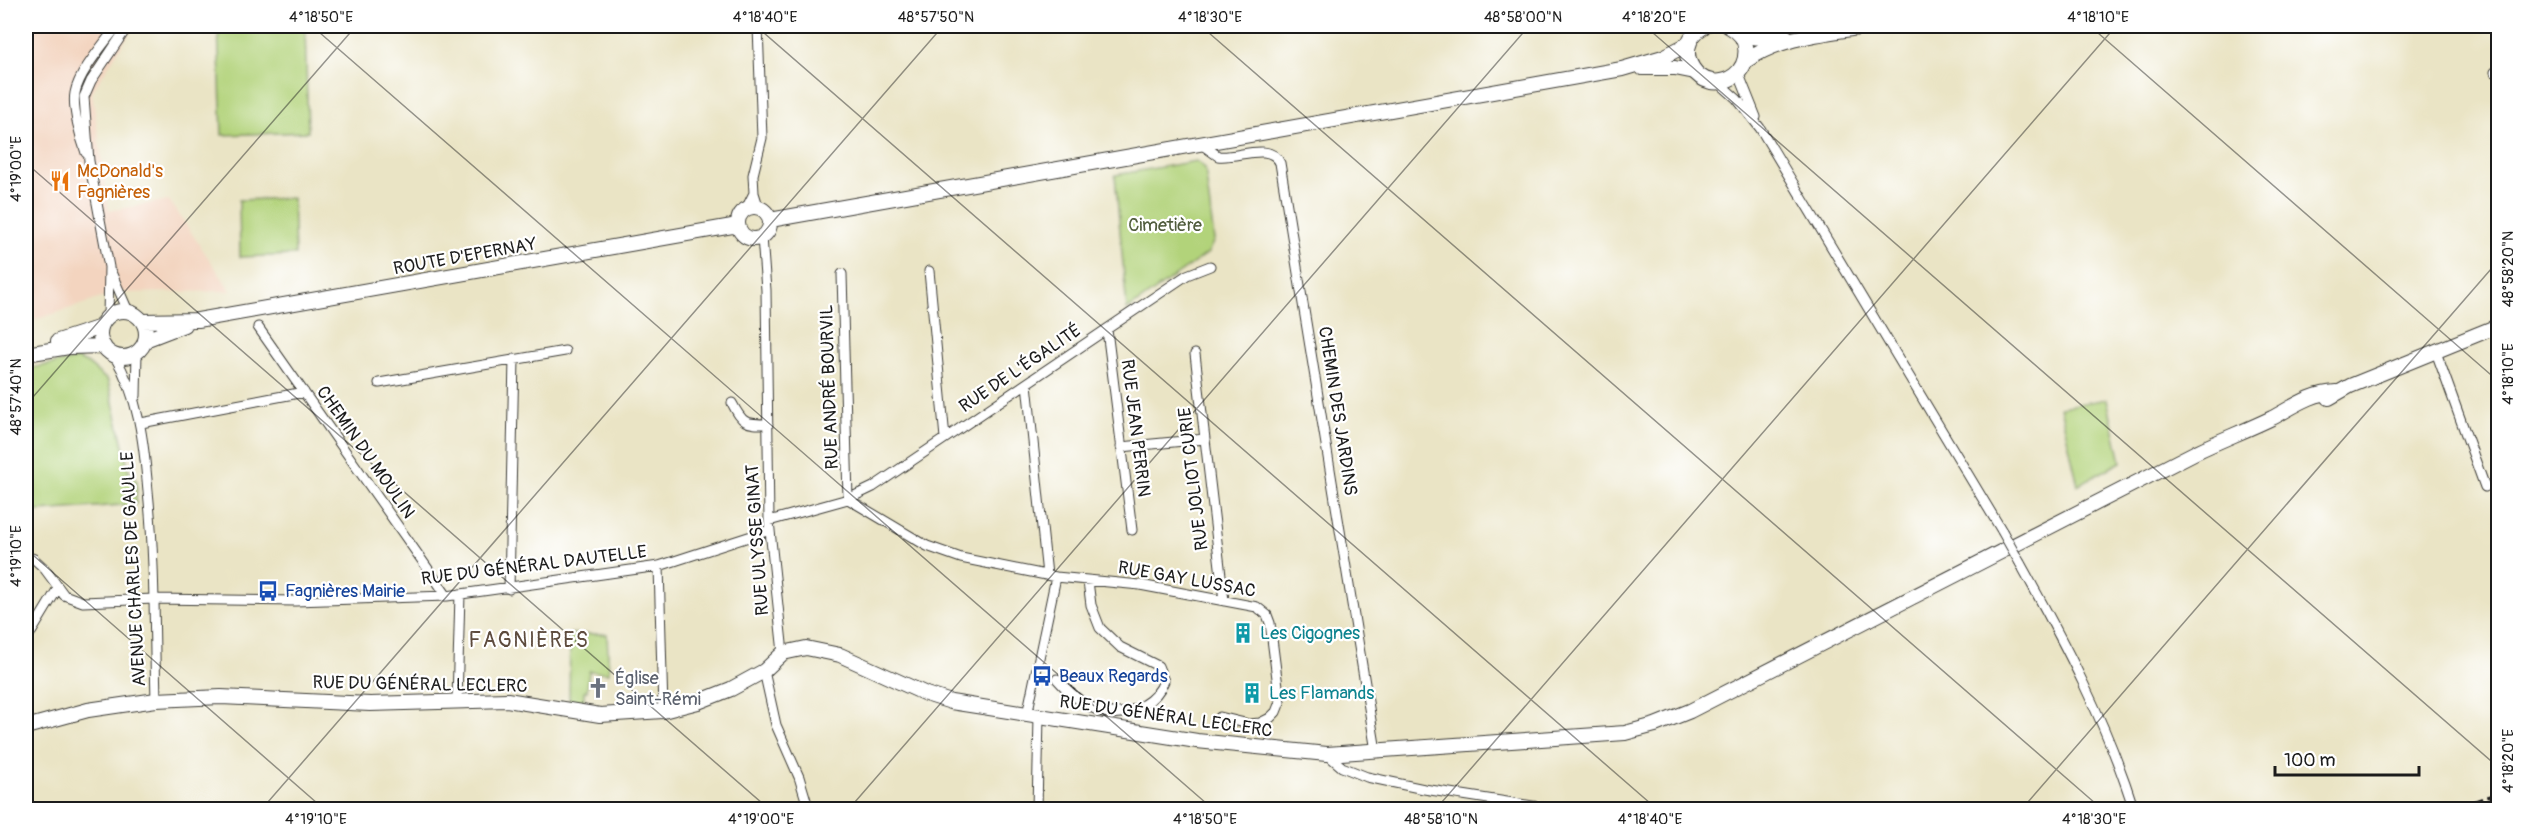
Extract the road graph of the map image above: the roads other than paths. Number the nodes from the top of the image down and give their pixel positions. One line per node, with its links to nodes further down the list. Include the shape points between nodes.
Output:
1 (117, 26): 15 (street, via 82,76 75,93 82,142)
2 (128, 26): 15 (street, via 84,97)
3 (758, 26): 16 (street, via 762,138 753,175)
4 (1704, 26): 7 (main road)
5 (1867, 26): 8 (main road)
6 (1734, 29): 8 (main road, via 1756,37); 9 (main road, via 1746,46)
7 (1690, 35): 10 (street, via 1663,57); 11 (main road, via 1689,64)
8 (1802, 37): 9 (main road, via 1761,50)
9 (1742, 66): 12 (main road, via 1732,77); 13 (street)
10 (1622, 69): 11 (street, via 1663,67); 14 (street)
11 (1695, 72): 12 (main road, via 1701,78)
12 (1718, 82): 13 (street)
13 (1760, 128): 80 (street, bridge, via 2002,531 2063,640 2100,718)
14 (1201, 144): 19 (street); 75 (street, CHEMIN DES JARDINS, via 1218,156 1269,152 1280,163)
15 (89, 161): 23 (street)
16 (754, 193): 17 (street); 18 (street)
17 (759, 209): 18 (street); 19 (street)
18 (745, 211): 20 (street)
19 (770, 220): 21 (street, via 767,234)
20 (738, 225): 21 (street, via 746,236); 27 (street, ROUTE D'EPERNAY)
21 (762, 237): 47 (street, RUE ULYSSE GINAT)
22 (1210, 266): 32 (street, RUE DE L'ÉGALITÉ, via 1187,275)
23 (109, 267): 26 (street); 29 (street)
24 (929, 271): 48 (street)
25 (842, 274): 52 (street, RUE ANDRÉ BOURVIL)
26 (128, 311): 28 (street); 29 (street, via 120,310)
27 (198, 320): 28 (street, ROUTE D'EPERNAY); 33 (street, ROUTE D'EPERNAY)
28 (142, 321): 33 (street, via 146,333)
29 (105, 322): 34 (street, via 74,337); 35 (street, via 101,340)
30 (2499, 326): 37 (street, RUE DU GÉNÉRAL LECLERC)
31 (258, 327): 43 (street, CHEMIN DU MOULIN)
32 (1107, 330): 42 (street, RUE DE L'ÉGALITÉ); 50 (street, RUE JEAN PERRIN)
33 (141, 346): 35 (street, via 128,356); 44 (street, AVENUE CHARLES DE GAULLE)
34 (26, 347)
35 (109, 351): 38 (street, via 69,347); 44 (street, AVENUE CHARLES DE GAULLE)
36 (564, 351): 40 (street)
37 (2436, 352): 51 (street); 75 (street, RUE DU GÉNÉRAL LECLERC, via 2336,392 2308,408 2272,418 2157,471 1672,719 1615,734)
38 (26, 354)
39 (1195, 354): 49 (street, RUE JOLIOT CURIE)
40 (513, 359): 41 (street); 60 (street)
41 (379, 383)
42 (1027, 384): 48 (street, RUE DE L'ÉGALITÉ); 57 (street)
43 (304, 392): 46 (street); 62 (street, CHEMIN DU MOULIN)
44 (136, 401): 46 (street, AVENUE CHARLES DE GAULLE)
45 (732, 403): 47 (street, via 744,422)
46 (141, 423): 63 (street, AVENUE CHARLES DE GAULLE)
47 (768, 424): 53 (street, RUE ULYSSE GINAT)
48 (945, 438): 52 (street, RUE DE L'ÉGALITÉ, via 873,487)
49 (1204, 439): 50 (street); 64 (street, RUE JOLIOT CURIE)
50 (1121, 447): 54 (street, RUE JEAN PERRIN)
51 (2486, 487)
52 (848, 499): 53 (street, RUE DU GÉNÉRAL DAUTELLE); 57 (street, via 945,553)
53 (769, 526): 56 (street, RUE DU GÉNÉRAL DAUTELLE); 66 (street, RUE ULYSSE GINAT)
54 (1132, 530)
55 (26, 556): 59 (street, via 40,563)
56 (659, 566): 60 (street, RUE DU GÉNÉRAL DAUTELLE); 71 (street)
57 (1051, 576): 58 (street, RUE GAY LUSSAC); 72 (street)
58 (1088, 581): 64 (street, RUE GAY LUSSAC, via 1140,585); 68 (street, via 1091,605 1100,627 1120,647 1158,666 1164,681 1159,692 1146,703 1114,714 1085,705)
59 (58, 588): 63 (street, RUE DU GÉNÉRAL DAUTELLE, via 63,595 82,602); 65 (street)
60 (508, 589): 61 (street, RUE DU GÉNÉRAL DAUTELLE)
61 (460, 594): 62 (street, RUE DU GÉNÉRAL DAUTELLE); 70 (street)
62 (447, 596): 63 (street, RUE DU GÉNÉRAL DAUTELLE, via 296,601)
63 (154, 599): 69 (street, AVENUE CHARLES DE GAULLE)
64 (1224, 601): 73 (street, RUE GAY LUSSAC, via 1257,607 1267,615 1280,702 1270,718 1260,723)
65 (26, 638)
66 (783, 653): 67 (street, RUE DU GÉNÉRAL LECLERC); 72 (street, RUE DU GÉNÉRAL LECLERC, via 806,648 829,651 940,700)
67 (764, 671): 71 (street, RUE DU GÉNÉRAL LECLERC, via 722,693); 77 (street, via 776,725)
68 (1057, 679)
69 (156, 700): 70 (street, RUE DU GÉNÉRAL LECLERC, via 221,697 370,704); 74 (street, RUE DU GÉNÉRAL LECLERC, via 88,710)
70 (457, 700): 71 (street, RUE DU GÉNÉRAL LECLERC, via 523,702 600,715)
71 (663, 711)
72 (1033, 715): 76 (street, RUE DU GÉNÉRAL LECLERC, via 1197,741); 78 (street)
73 (1220, 717)
74 (26, 727)
75 (1376, 751): 76 (street, RUE DU GÉNÉRAL LECLERC)
76 (1327, 754): 79 (street, via 1342,767 1367,777)
77 (809, 810)
78 (1037, 810)
79 (1559, 810)
80 (2134, 810)

